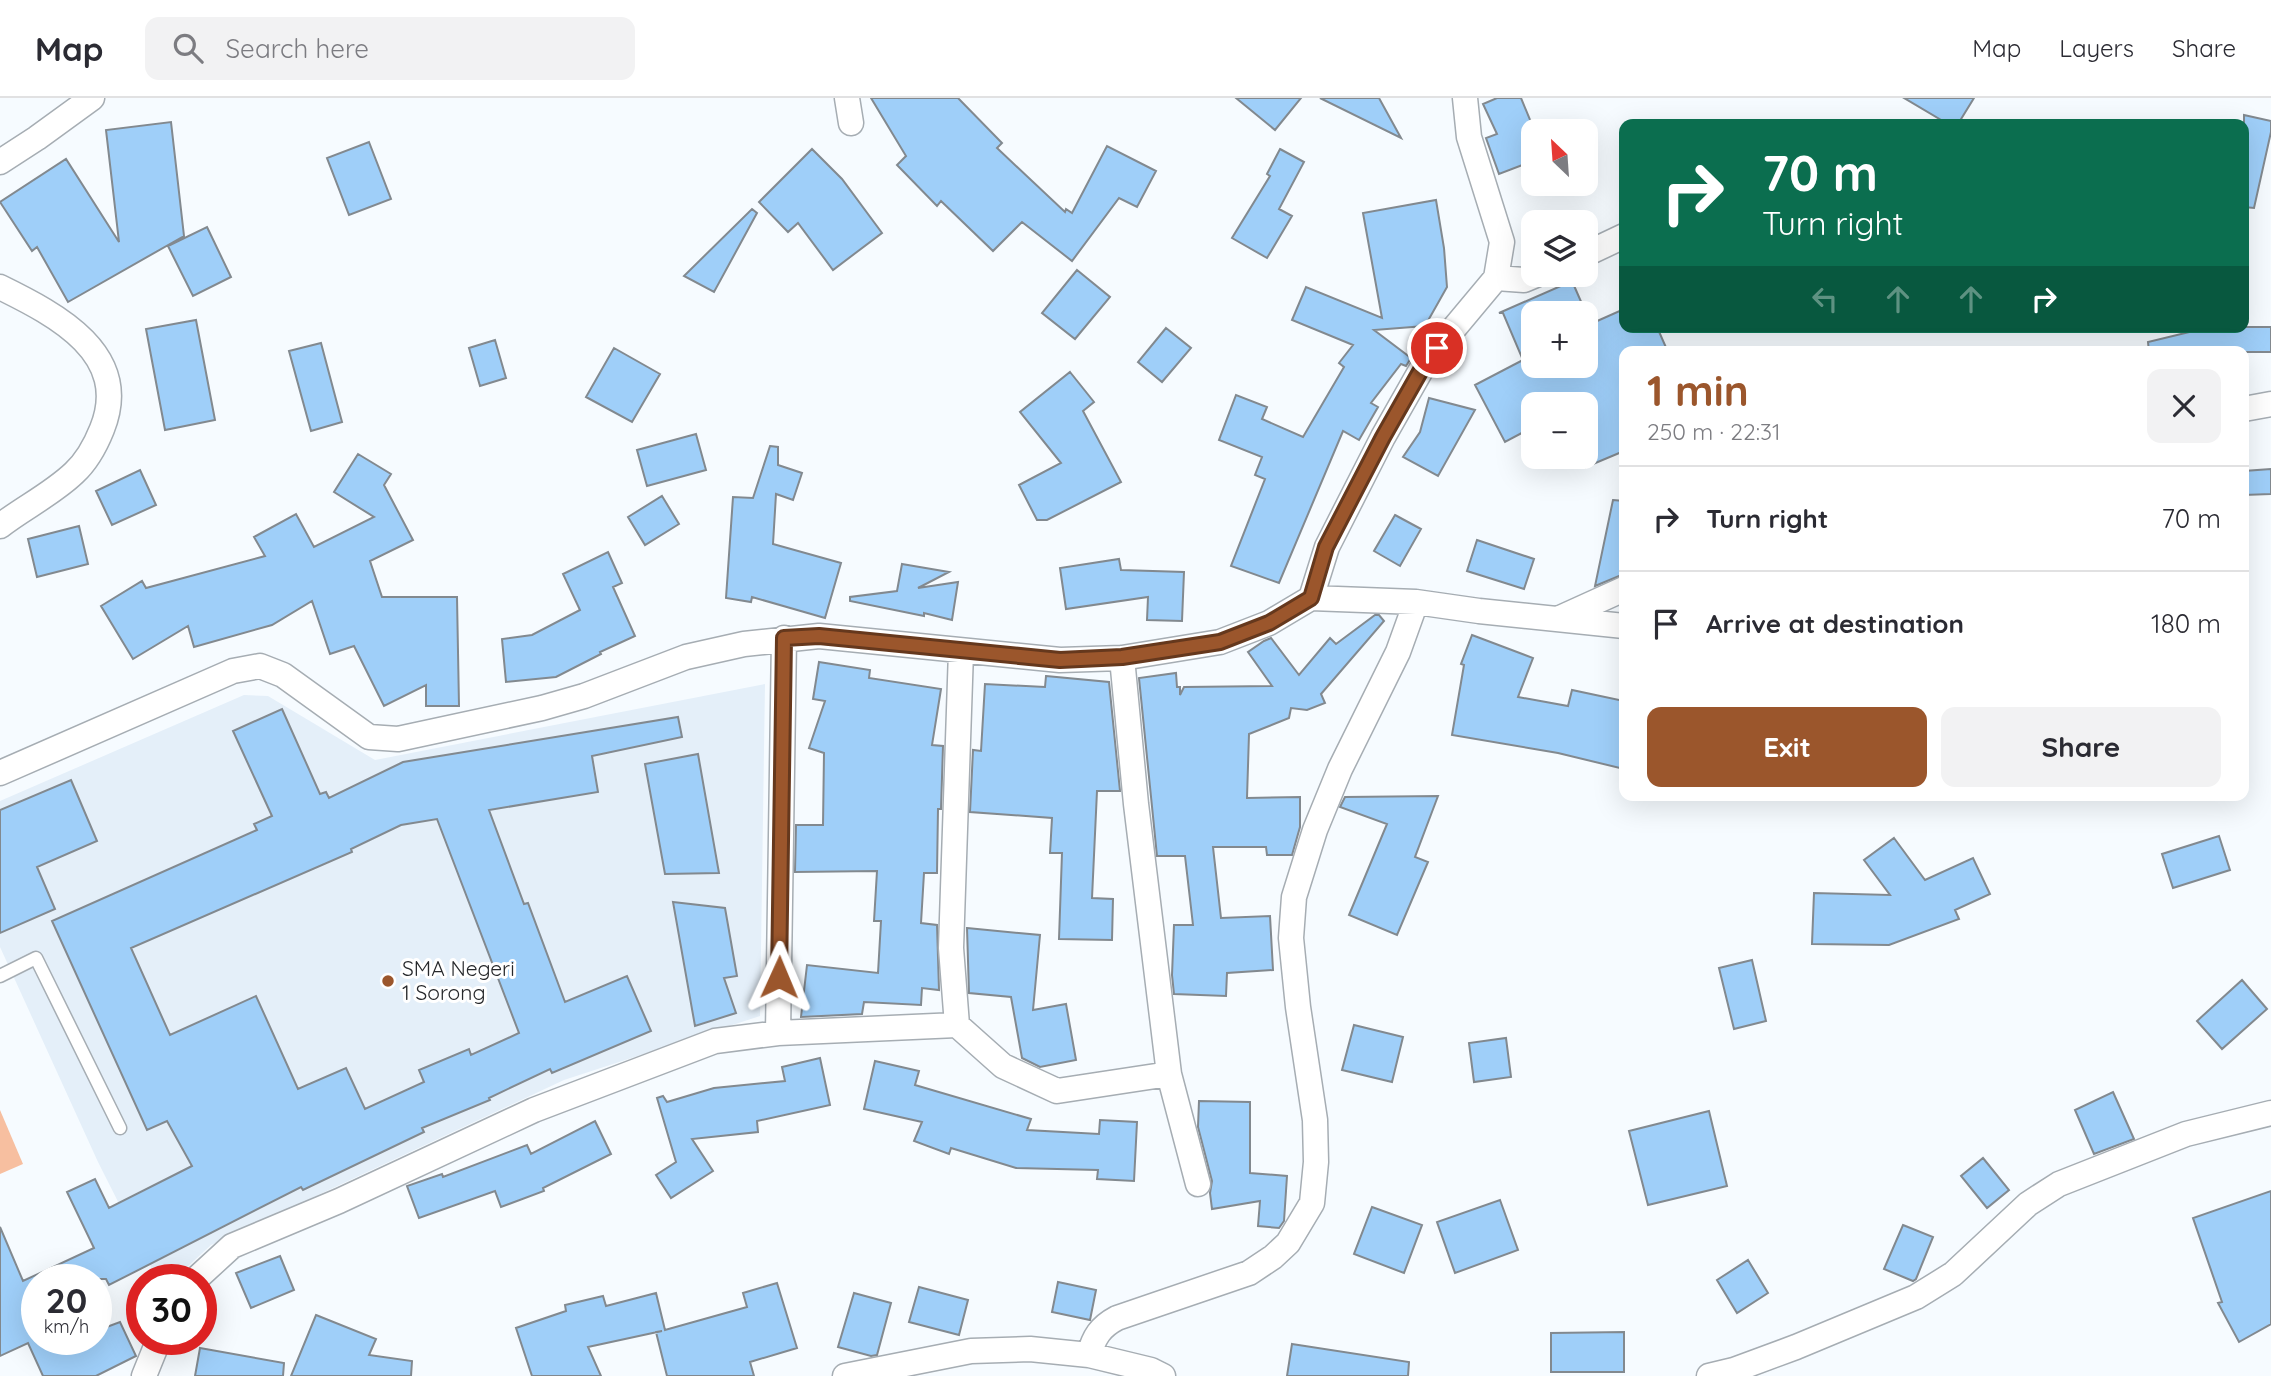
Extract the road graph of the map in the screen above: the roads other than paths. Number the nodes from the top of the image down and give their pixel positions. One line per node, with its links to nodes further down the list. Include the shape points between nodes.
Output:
1 (92, 98): 5 (street)
2 (847, 98): 4 (street)
3 (1465, 98): 8 (street, via 1469,137 1502,242)
4 (851, 123)
5 (0, 162)
6 (1619, 238): 7 (street)
7 (1598, 248)
8 (1496, 278): 9 (street); 15 (street, via 1425,363 1326,547)
9 (1521, 280)
10 (0, 287): 13 (street, via 70,328 92,349 108,376 110,410 97,442 74,473)
11 (2271, 404): 12 (street)
12 (2249, 408)
13 (0, 526)
14 (1619, 591): 17 (street)
15 (1311, 598): 16 (street); 21 (street, via 1269,623 1220,642)
16 (1416, 602): 17 (street); 32 (street, via 1398,652 1340,769 1294,897 1292,951 1315,1120 1312,1203 1289,1242 1273,1258 1249,1273 1117,1318 1103,1326)
17 (1559, 618): 18 (street)
18 (1619, 625)
19 (784, 638): 20 (street, via 819,636); 22 (street, via 685,657 542,708 398,739 369,737 283,676 260,666 233,671); 25 (street)
20 (961, 651): 21 (street, via 1060,660); 24 (street, via 951,948)
21 (1122, 657): 26 (street)
22 (0, 773)
23 (0, 976): 28 (lane, via 36,958)
24 (957, 1025): 25 (street); 26 (street, via 1003,1066 1057,1091)
25 (778, 1032): 30 (street, via 715,1041 534,1110 232,1246)
26 (1169, 1074): 29 (street)
27 (2271, 1113): 36 (street, via 2186,1134 2059,1184 2028,1204 1952,1274 1916,1297 1796,1348)
28 (120, 1128)
29 (1198, 1184)
30 (212, 1264)
31 (153, 1355): 33 (street)
32 (1089, 1355): 34 (street, via 1030,1349 971,1351); 35 (street)
33 (144, 1376)
34 (845, 1376)
35 (1163, 1376)
36 (1709, 1376)

